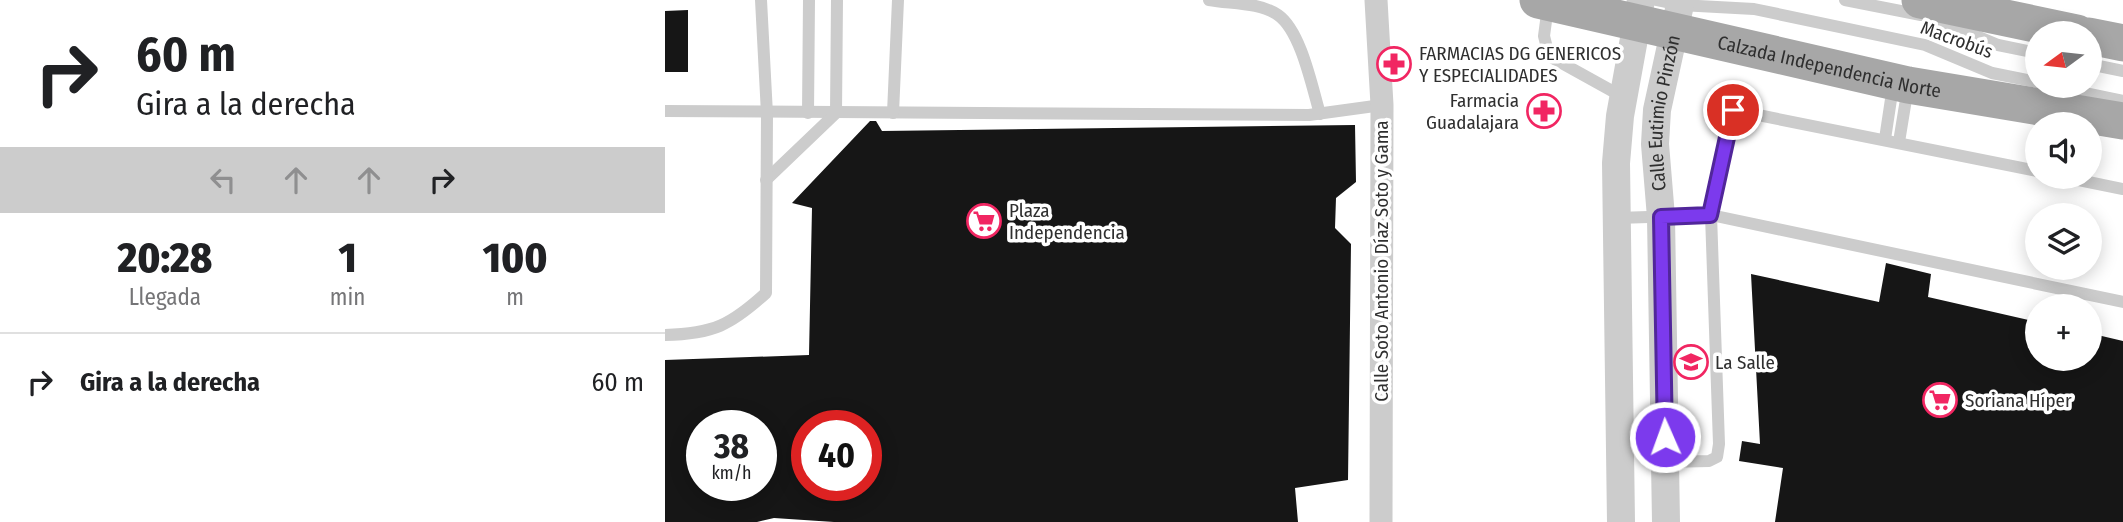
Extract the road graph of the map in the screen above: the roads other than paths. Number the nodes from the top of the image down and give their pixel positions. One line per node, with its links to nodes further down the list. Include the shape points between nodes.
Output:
1 (761, 0): 27 (lane)
2 (809, 0): 24 (lane)
3 (837, 0): 25 (lane)
4 (898, 0): 26 (lane)
5 (1209, 0): 28 (lane, via 1253,5 1279,15 1299,44)
6 (1376, 0): 22 (street, Calle Soto Antonio Díaz Soto y Gama)
7 (1845, 0): 14 (lane, Macrobús, via 1932,17 1998,45)
8 (1920, 0): 11 (main road)
9 (1543, 1): 10 (main road, Calzada Independencia Norte); 19 (lane, via 1549,56)
10 (1662, 9): 17 (lane, Macrobús, via 1753,9 1926,45 1992,73); 18 (main road, Calzada Independencia Norte); 19 (street, Calle Eutimio Pinzón); 37 (street, Calle Eutimio Pinzón, via 1655,144)
11 (2025, 22)
12 (2102, 39): 13 (main road)
13 (2123, 43)
14 (2025, 51)
15 (2102, 67): 16 (lane)
16 (2123, 71)
17 (2025, 80)
18 (1901, 83): 29 (main road, Calzada Independencia Norte); 30 (lane); 31 (lane)
19 (1623, 97): 38 (street, Calle Eutimio Pinzón)
20 (2102, 97): 21 (lane)
21 (2123, 101)
22 (1382, 105): 28 (lane); 44 (street, Calle Soto Antonio Díaz Soto y Gama)
23 (665, 111): 27 (lane)
24 (808, 113): 25 (lane); 27 (lane)
25 (837, 113): 26 (lane); 33 (lane)
26 (893, 113): 28 (lane)
27 (767, 114): 33 (lane)
28 (1320, 114)
29 (2123, 121)
30 (1885, 139): 31 (lane); 36 (lane, via 1733,110)
31 (1899, 142): 32 (lane)
32 (2025, 168)
33 (766, 180): 42 (lane, via 766,293 739,317 700,334)
34 (2102, 185): 35 (lane)
35 (2123, 189)
36 (1710, 215): 37 (lane); 39 (lane); 43 (lane, via 1717,457)
37 (1661, 217): 38 (lane); 40 (street, Calle Eutimio Pinzón)
38 (1616, 218): 41 (street, Calle Eutimio Pinzón)
39 (2123, 302)
40 (1661, 309): 41 (street); 43 (street, Calle Eutimio Pinzón)
41 (1618, 310): 45 (street, Calle Eutimio Pinzón)
42 (665, 335)
43 (1665, 462): 46 (street, Calle Eutimio Pinzón)
44 (1381, 522)
45 (1621, 522)
46 (1666, 522)

